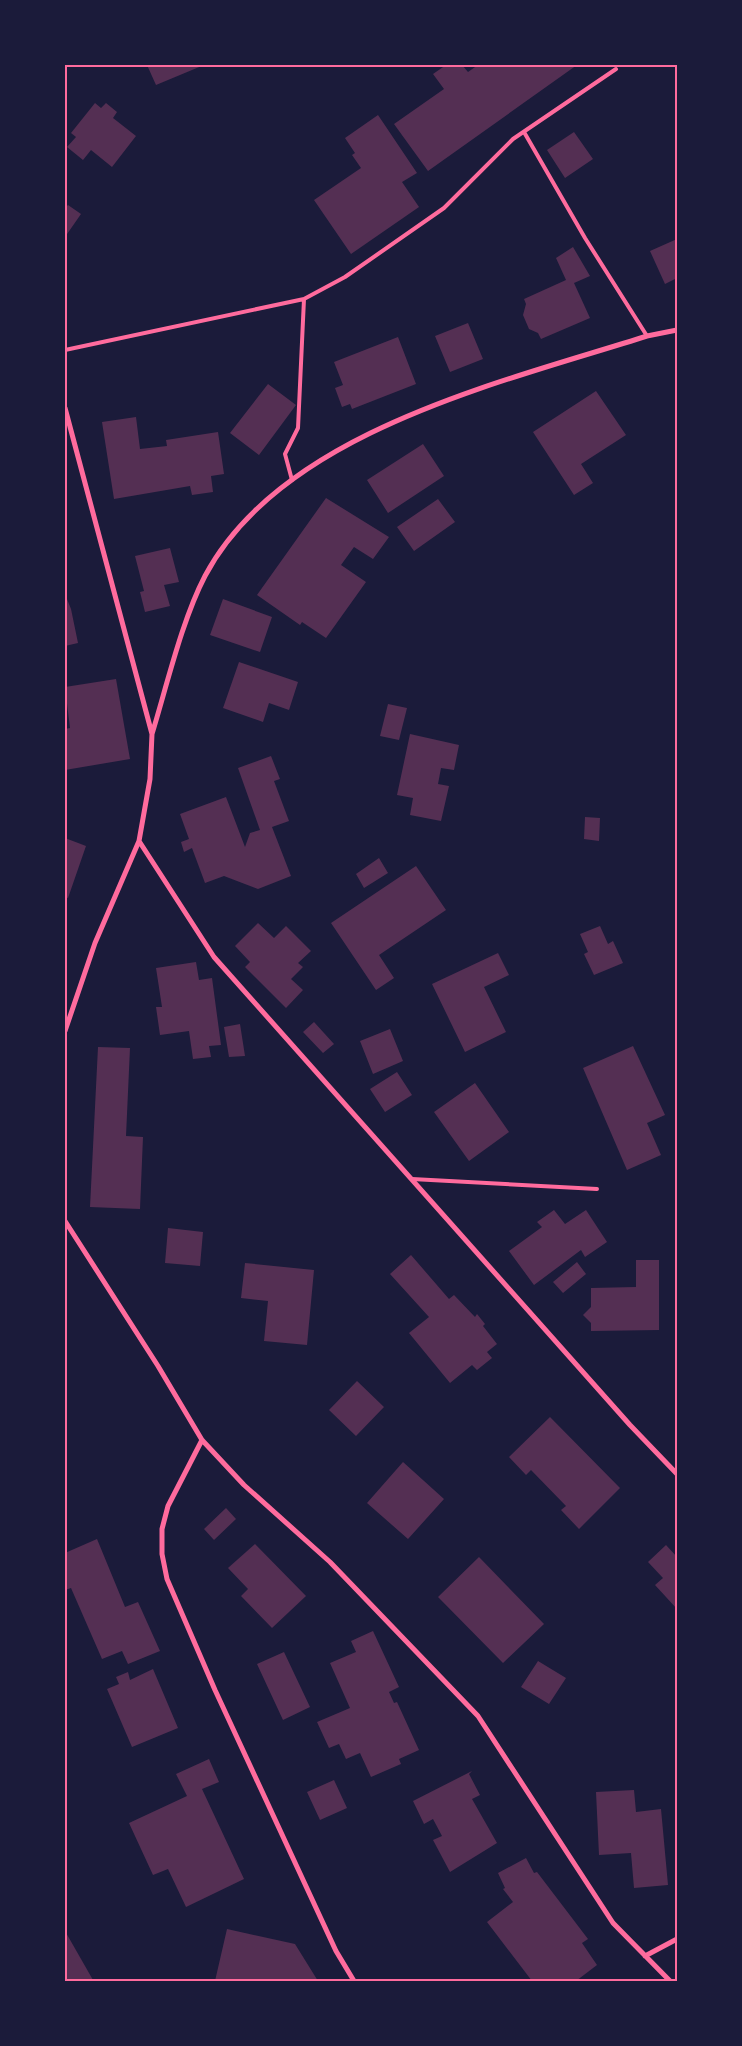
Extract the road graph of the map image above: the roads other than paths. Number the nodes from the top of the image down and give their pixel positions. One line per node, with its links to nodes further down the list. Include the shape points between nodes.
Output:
1 (616, 69): 2 (lane)
2 (524, 132): 3 (lane, via 444,208 345,277); 5 (lane)
3 (304, 299): 6 (lane); 8 (lane, via 298,428 285,454)
4 (677, 330): 5 (street)
5 (647, 336): 8 (street, via 458,396 332,454)
6 (65, 350)
7 (65, 408): 9 (street)
8 (292, 480): 9 (street, via 279,488 234,533 205,576 184,630)
9 (152, 734): 10 (street, via 150,779)
10 (139, 841): 11 (street, via 95,943); 12 (street, via 214,957)
11 (65, 1031)
12 (412, 1179): 13 (lane); 16 (street)
13 (597, 1189)
14 (65, 1220): 15 (street)
15 (202, 1440): 18 (street, via 244,1485 330,1562 478,1716 613,1923); 19 (street, via 162,1528 162,1554 167,1579 336,1951)
16 (677, 1474)
17 (677, 1939): 18 (street)
18 (645, 1956): 20 (street)
19 (354, 1981)
20 (670, 1981)

